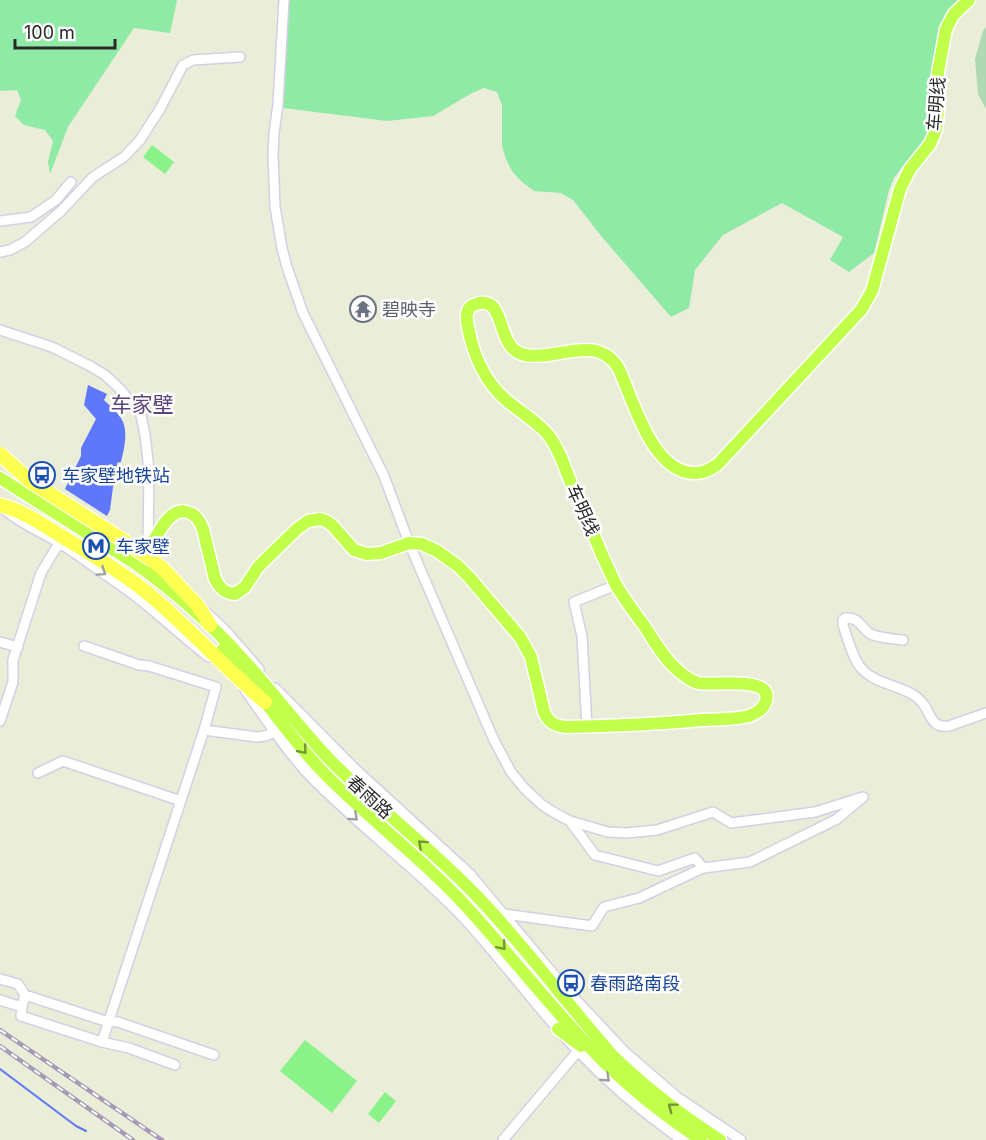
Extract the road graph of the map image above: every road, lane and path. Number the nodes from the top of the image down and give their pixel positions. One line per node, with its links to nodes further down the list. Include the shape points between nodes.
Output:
1 (284, 0): 13 (street, via 273,155 275,207 282,248 303,313 384,476)
2 (969, 0): 15 (main road, 车明线, via 954,14 946,29 938,72 936,130 900,189 868,298 730,453 711,469 690,473 660,454 649,439 615,361 609,356 584,349 535,356 518,353 505,338 495,309 480,303 467,311 476,357 504,398 542,428 554,443)
3 (240, 57): 4 (street, via 193,60 183,66 140,140 124,157 93,177)
4 (63, 208): 5 (street, via 71,182 56,200 31,217); 6 (street, via 25,242)
5 (0, 221)
6 (0, 252)
7 (0, 330): 14 (street, via 52,347 105,375 141,415 148,461)
8 (0, 457): 14 (highway, bridge, via 30,481)
9 (0, 478): 17 (main road, 春雨路, via 156,578)
10 (0, 487): 24 (main road, 春雨路, via 129,567 174,602 222,649)
11 (0, 505): 12 (street); 22 (highway, via 36,521 115,569 148,594)
12 (60, 543): 21 (street, via 41,573); 22 (street, one-way to 22, via 145,602 192,645)
13 (409, 543): 14 (main road, via 367,554 354,550 326,521 308,521 235,594 223,591 215,579 203,529 190,512 175,512 169,518); 27 (main road, 车明线, via 429,547 458,566 520,637 531,657 547,719 558,726); 33 (street, via 511,772 541,804)
14 (150, 555): 16 (highway)
15 (616, 585): 27 (street, via 574,602 582,636); 27 (main road, 车明线, via 663,654 689,680 700,684 752,684 765,692 765,703 759,711 745,717)
16 (198, 606): 17 (highway); 23 (street, via 226,630)
17 (210, 625): 28 (main road, 春雨路)
18 (903, 640): 25 (street, via 869,634 854,618 843,620 862,669 917,698 934,723 950,726)
19 (0, 642): 21 (street)
20 (84, 646): 29 (street, via 216,687)
21 (18, 647): 26 (street, via 13,660 13,682)
22 (236, 677): 24 (highway); 30 (street)
23 (280, 693): 28 (main road); 36 (street)
24 (265, 702): 48 (main road, 春雨路, one-way to 48, via 338,787 460,899)
25 (986, 713)
26 (0, 721)
27 (587, 727)
28 (303, 729): 34 (main road, 春雨路, one-way to 28, via 352,781)
29 (204, 730): 30 (street, via 257,737); 32 (street)
30 (275, 732): 43 (street, one-way to 43, via 326,792 459,914)
31 (38, 773): 32 (street, via 63,761)
32 (181, 801): 42 (street)
33 (570, 821): 35 (street, via 595,855 658,871 695,858); 35 (street, via 609,832 642,832 713,812 730,823 815,812 863,797 837,819 750,862)
34 (445, 865): 36 (main road); 52 (main road, 春雨路, one-way to 34, via 628,1071)
35 (703, 868): 37 (street, via 639,898 604,906 592,926)
36 (490, 896): 37 (street)
37 (504, 914): 53 (street, via 626,1053 677,1097)
38 (0, 979): 39 (street, via 18,984)
39 (25, 995): 41 (street); 42 (street)
40 (0, 1000): 41 (street)
41 (22, 1007): 44 (street, via 21,1016)
42 (109, 1021): 44 (street); 46 (street)
43 (558, 1029): 45 (street); 48 (main road)
44 (102, 1042): 47 (street)
45 (578, 1051): 49 (street); 50 (street, one-way to 50, via 641,1110)
46 (214, 1055)
47 (175, 1065)
48 (610, 1068): 51 (main road, 春雨路)
49 (503, 1140)
50 (682, 1140)
51 (701, 1140)
52 (720, 1140)
53 (741, 1140)

